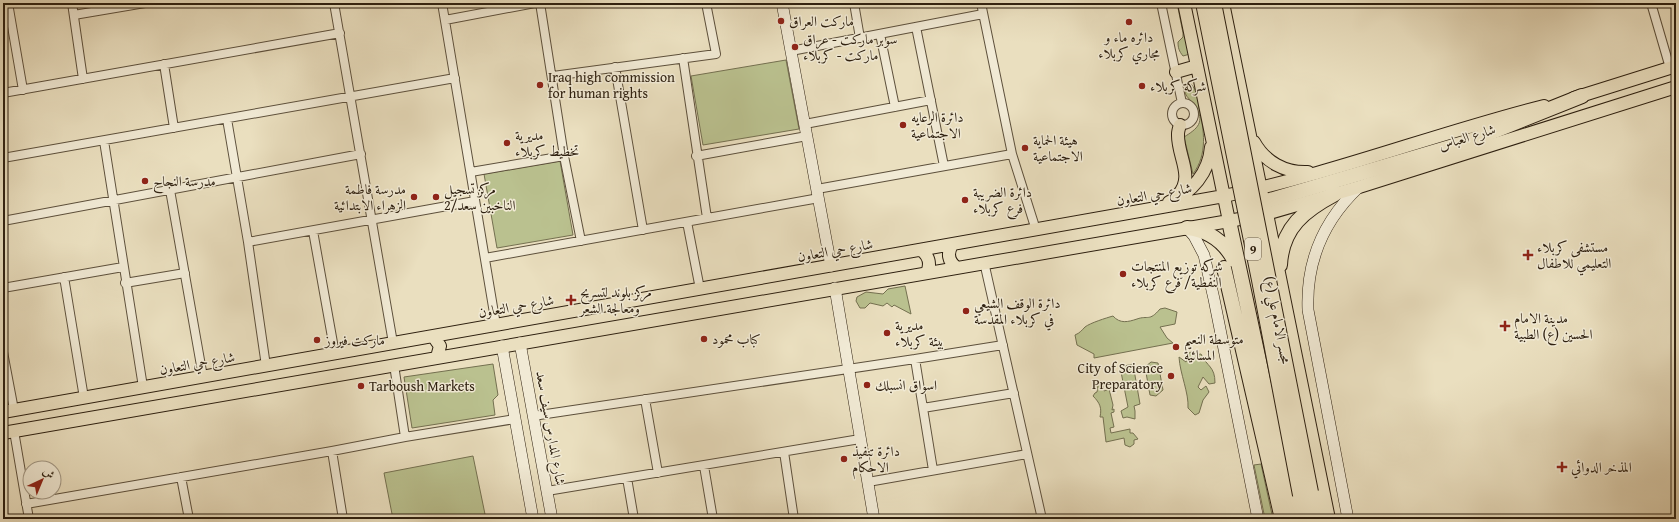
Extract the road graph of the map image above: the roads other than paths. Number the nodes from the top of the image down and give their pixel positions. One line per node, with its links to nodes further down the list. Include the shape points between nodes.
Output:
1 (8, 3): 36 (street)
2 (72, 3): 19 (street)
3 (144, 3): 19 (street)
4 (334, 3): 22 (street)
5 (442, 3): 20 (street)
6 (535, 3): 20 (street)
7 (540, 3): 32 (street)
8 (706, 3): 26 (street, via 716,54)
9 (782, 3): 25 (main road)
10 (854, 3): 24 (street)
11 (981, 3): 18 (street)
12 (1161, 3): 31 (street)
13 (1184, 3): 28 (main road)
14 (1203, 3): 138 (highway, مجسر الامام علي (ع) / 9, bridge)
15 (1214, 3): 138 (highway, مجسر الامام علي (ع) / 9, bridge)
16 (1223, 3): 47 (main road)
17 (1651, 3): 30 (street)
18 (983, 14): 21 (street); 52 (street)
19 (74, 15): 34 (street)
20 (445, 20): 33 (street)
21 (916, 27): 23 (street); 40 (street)
22 (340, 33): 27 (street); 39 (street)
23 (880, 34): 24 (street); 42 (street)
24 (860, 38): 25 (street)
25 (791, 51): 44 (main road)
26 (683, 58): 29 (street); 54 (street)
27 (164, 64): 34 (street); 46 (street)
28 (1197, 66): 31 (main road); 49 (main road)
29 (615, 67): 32 (street); 77 (street)
30 (1673, 68): 38 (main road, شارع العباس)
31 (1176, 72): 41 (street)
32 (553, 76): 53 (street)
33 (455, 78): 39 (street); 58 (street)
34 (83, 79): 36 (street)
35 (1676, 87): 60 (main road, شارع العباس)
36 (23, 90): 37 (street)
37 (3, 93)
38 (1582, 96): 57 (main road, شارع العباس, via 1488,120); 69 (highway, via 1467,142)
39 (351, 97): 43 (street); 51 (street)
40 (931, 100): 42 (street); 56 (street)
41 (1182, 103): 45 (street, via 1175,106 1172,112 1173,120); 45 (street, via 1192,108 1194,118 1189,124)
42 (895, 107): 44 (street)
43 (227, 119): 46 (street); 59 (street)
44 (805, 124): 48 (main road)
45 (1180, 125): 68 (main road, via 1178,135 1186,179 1181,192)
46 (174, 128): 50 (street)
47 (1249, 131): 57 (main road, via 1263,155 1280,167 1300,172); 61 (main road)
48 (807, 136): 54 (street); 63 (main road)
49 (1211, 136): 65 (main road); 68 (main road, via 1210,155 1203,172 1192,188)
50 (104, 141): 55 (street); 66 (street)
51 (361, 154): 59 (street); 72 (street)
52 (1012, 154): 56 (street); 78 (street)
53 (564, 156): 58 (street); 80 (street)
54 (696, 156): 71 (street)
55 (3, 158)
56 (944, 166): 63 (street)
57 (1325, 171): 61 (main road, شارع حي التعاون)
58 (470, 172): 67 (street)
59 (238, 178): 62 (street); 81 (street)
60 (1359, 186): 64 (main road, شارع العباس); 156 (main road, via 1337,210 1323,232 1314,257 1308,288 1308,310)
61 (1261, 189): 65 (main road, شارع حي التعاون); 69 (main road)
62 (170, 190): 66 (street); 91 (street)
63 (818, 194): 71 (street); 86 (main road)
64 (1335, 194): 69 (main road, شارع العباس); 94 (highway, via 1306,211 1293,225 1281,251)
65 (1224, 196): 70 (main road, شارع حي التعاون); 74 (main road)
66 (113, 201): 73 (street); 87 (street)
67 (475, 201): 72 (street); 84 (street)
68 (1172, 201): 70 (main road)
69 (1268, 207): 74 (main road, شارع العباس); 94 (highway)
70 (1151, 209): 78 (main road, شارع حي التعاون)
71 (707, 218): 75 (street)
72 (372, 220): 79 (street); 104 (street)
73 (3, 221)
74 (1229, 221): 76 (main road, شارع العباس); 92 (highway)
75 (687, 222): 77 (street); 98 (street)
76 (1187, 228): 85 (main road); 92 (highway, via 1203,231 1217,239 1229,251); 150 (main road, via 1204,255)
77 (643, 230): 80 (street)
78 (1036, 230): 82 (main road, شارع حي التعاون)
79 (313, 231): 81 (street); 110 (street)
80 (581, 241): 84 (street)
81 (248, 242): 114 (street)
82 (952, 245): 83 (main road, شارع حي التعاون); 88 (main road, via 948,257)
83 (921, 250): 86 (main road, شارع حي التعاون); 90 (main road, via 928,256)
84 (485, 258): 101 (street)
85 (984, 262): 88 (main road); 106 (street)
86 (832, 266): 98 (main road, شارع حي التعاون)
87 (123, 267): 93 (street); 95 (street)
88 (956, 267): 90 (main road)
89 (1224, 268): 151 (highway)
90 (927, 272): 97 (main road)
91 (185, 273): 95 (street); 116 (street)
92 (1239, 273): 100 (highway)
93 (64, 277): 96 (street); 119 (street)
94 (1280, 279): 99 (highway)
95 (125, 283): 117 (street)
96 (3, 288)
97 (835, 288): 105 (main road); 115 (main road)
98 (700, 289): 101 (main road, شارع حي التعاون)
99 (1285, 302): 100 (highway); 155 (highway)
100 (1248, 311): 152 (highway)
101 (496, 325): 102 (main road, شارع حي التعاون)
102 (459, 332): 103 (main road, شارع حي التعاون); 109 (main road, via 455,343)
103 (433, 336): 104 (main road, شارع حي التعاون); 111 (main road, via 440,346)
104 (393, 343): 110 (main road, شارع حي التعاون)
105 (520, 343): 107 (main road); 123 (main road, شارع المدارس سيف سعد)
106 (1003, 345): 112 (street); 118 (street)
107 (502, 346): 109 (main road); 124 (main road)
108 (3, 352): 122 (street)
109 (461, 353): 111 (main road)
110 (335, 354): 114 (main road, شارع حي التعاون)
111 (437, 357): 113 (main road)
112 (915, 360): 115 (street); 121 (street)
113 (394, 365): 125 (main road); 126 (street)
114 (266, 366): 116 (main road, شارع حي التعاون)
115 (849, 369): 120 (street); 127 (main road)
116 (204, 377): 117 (main road, شارع حي التعاون)
117 (143, 387): 119 (main road, شارع حي التعاون)
118 (1014, 393): 121 (street); 130 (street)
119 (84, 398): 122 (main road, شارع حي التعاون)
120 (645, 399): 123 (street); 133 (street)
121 (923, 408): 132 (street)
122 (8, 411)
123 (533, 416): 137 (main road, شارع المدارس سيف سعد)
124 (515, 418): 126 (street); 143 (main road)
125 (9, 432): 139 (street)
126 (405, 437): 128 (street)
127 (860, 439): 129 (street); 136 (main road)
128 (332, 451): 134 (street); 142 (street)
129 (784, 452): 131 (street); 147 (street)
130 (1027, 454): 132 (street); 149 (street)
131 (704, 466): 133 (street); 146 (street)
132 (933, 470): 136 (street)
133 (658, 473): 135 (street)
134 (181, 478): 139 (street); 141 (street)
135 (627, 478): 137 (street); 145 (street)
136 (868, 482): 148 (main road)
137 (547, 491): 144 (main road, شارع المدارس سيف سعد)
138 (1306, 494): 153 (highway, مجسر الامام علي (ع) / 9); 154 (highway, مجسر الامام علي (ع) / 9)
139 (26, 504): 140 (street)
140 (29, 519)
141 (189, 519)
142 (343, 519)
143 (533, 519)
144 (552, 519)
145 (634, 519)
146 (713, 519)
147 (794, 519)
148 (874, 519)
149 (1042, 519)
150 (1258, 519)
151 (1282, 519)
152 (1293, 519)
153 (1304, 519)
154 (1317, 519)
155 (1328, 519)
156 (1348, 519)

